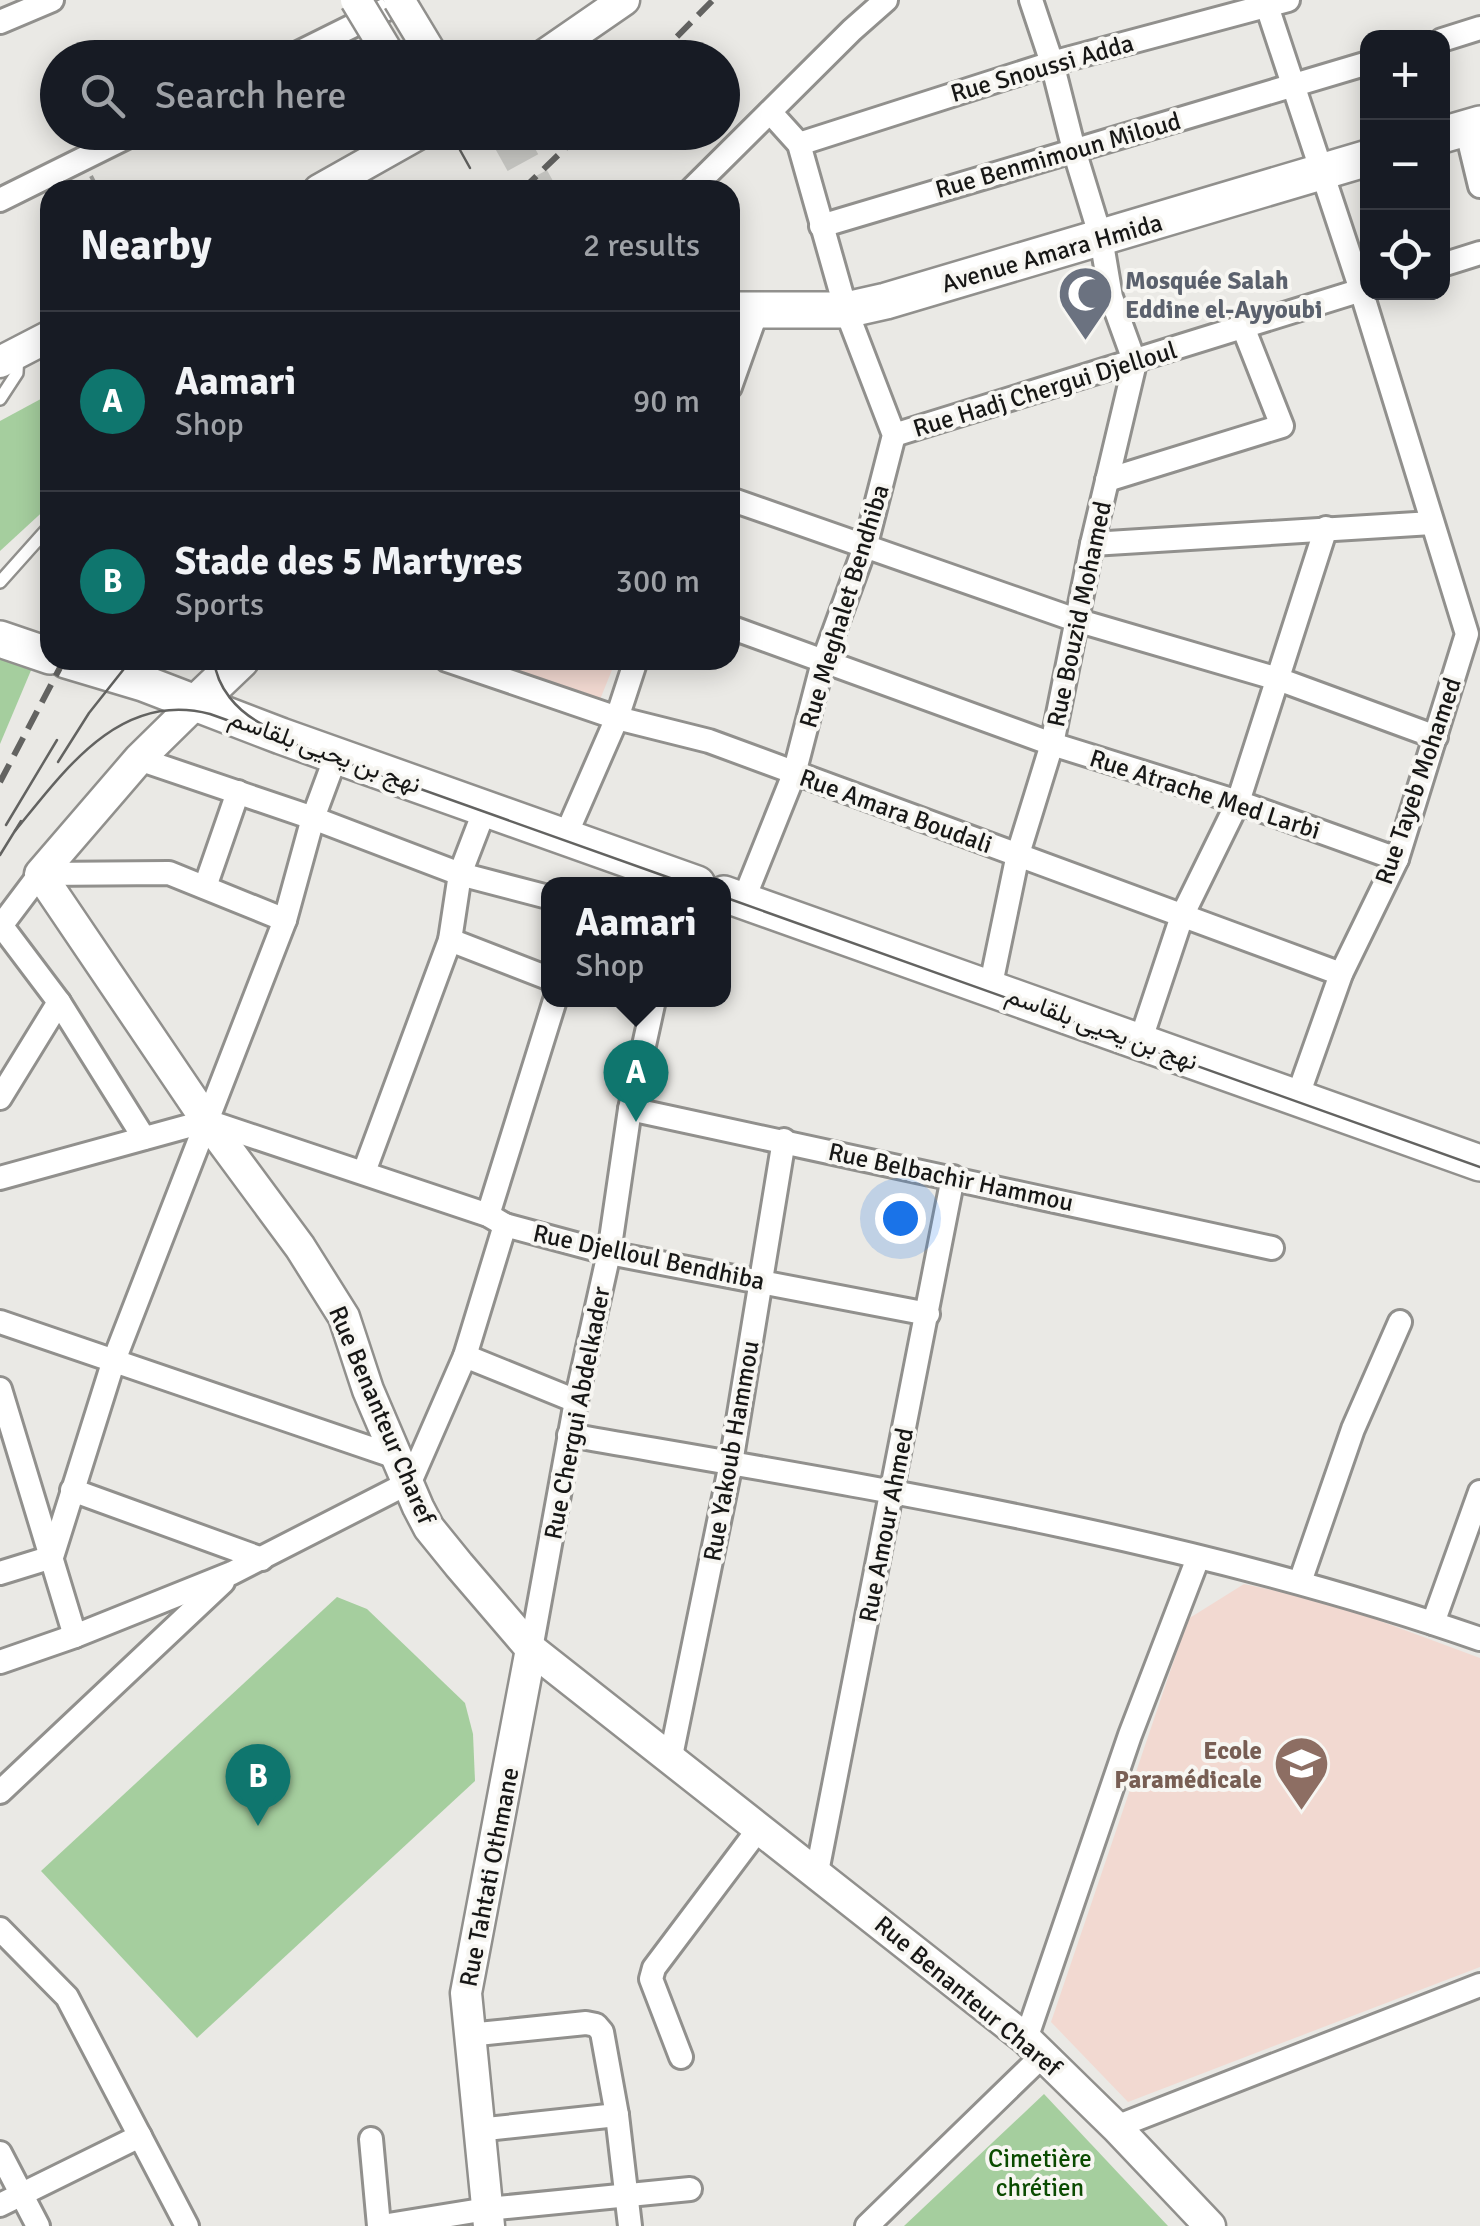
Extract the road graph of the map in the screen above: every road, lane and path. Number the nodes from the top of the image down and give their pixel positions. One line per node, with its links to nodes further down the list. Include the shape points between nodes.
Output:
1 (52, 0): 8 (street)
2 (356, 0): 12 (main road, bridge)
3 (402, 0): 11 (street); 13 (main road, bridge)
4 (624, 0): 14 (main road)
5 (886, 0): 18 (street)
6 (1030, 0): 15 (street)
7 (1274, 2): 15 (street, Rue Snoussi Adda); 17 (street)
8 (0, 22)
9 (1480, 28): 10 (street)
10 (1450, 37)
11 (323, 40)
12 (380, 40)
13 (424, 40)
14 (566, 40)
15 (1052, 62): 21 (street, Rue Snoussi Adda); 25 (street)
16 (1360, 66): 17 (street, Rue Benmimoun Miloud)
17 (1295, 86): 25 (street, Rue Benmimoun Miloud); 27 (street)
18 (770, 112): 20 (street); 21 (street)
19 (1463, 129): 32 (street)
20 (740, 142)
21 (798, 144): 34 (street)
22 (101, 150): 28 (street)
23 (390, 150): 30 (main road)
24 (732, 150): 31 (street)
25 (1074, 150): 34 (street, Rue Benmimoun Miloud); 35 (street)
26 (1360, 160): 27 (main road, Avenue Amara Hmida)
27 (1323, 171): 35 (main road, Avenue Amara Hmida); 38 (street, Rue Tayeb Mohamed)
28 (40, 180)
29 (40, 180): 33 (street)
30 (337, 180)
31 (702, 180)
32 (1480, 186)
33 (0, 200)
34 (821, 226): 42 (street)
35 (1101, 238): 42 (main road, Avenue Amara Hmida); 46 (street, via 1111,297)
36 (1480, 254): 37 (street)
37 (1450, 263)
38 (1360, 277)
39 (1360, 290): 43 (street, Rue Hadj Chergui Djelloul)
40 (1367, 300): 51 (street, Rue Tayeb Mohamed)
41 (743, 310): 42 (main road, Avenue Amara Hmida)
42 (846, 310): 48 (street)
43 (1244, 328): 46 (street, Rue Hadj Chergui Djelloul); 49 (street, via 1282,426)
44 (40, 341): 45 (main road)
45 (9, 357): 47 (lane, via 17,373)
46 (1134, 362): 48 (street, Rue Hadj Chergui Djelloul); 49 (street, Rue Bouzid Mohamed)
47 (0, 400)
48 (894, 434): 54 (street, Rue Meghalet Bendhiba)
49 (1108, 480): 55 (street, Rue Bouzid Mohamed)
50 (740, 501): 54 (street)
51 (1432, 523): 52 (street); 69 (street, Rue Tayeb Mohamed, via 1467,634)
52 (1326, 528): 55 (street); 66 (street)
53 (40, 537): 56 (lane)
54 (866, 544): 57 (street); 61 (street, Rue Meghalet Bendhiba)
55 (1092, 544): 57 (street, Rue Bouzid Mohamed)
56 (0, 582)
57 (1076, 620): 66 (street); 70 (street, Rue Bouzid Mohamed)
58 (740, 631): 61 (street, Rue Atrache Med Larbi)
59 (0, 639): 60 (main road)
60 (40, 653)
61 (823, 662): 70 (street, Rue Atrache Med Larbi); 73 (street, Rue Meghalet Bendhiba)
62 (97, 670): 67 (main road, نهج بن يحيى بلقاسم)
63 (230, 670): 67 (main road)
64 (477, 670): 68 (street, Rue Amara Boudali)
65 (633, 670): 68 (street)
66 (1278, 679): 69 (street); 75 (street)
67 (196, 702): 71 (main road, نهج بن يحيى بلقاسم); 72 (main road)
68 (617, 718): 73 (street, Rue Amara Boudali); 78 (street)
69 (1436, 737): 80 (street, Rue Tayeb Mohamed)
70 (1052, 744): 75 (street, Rue Atrache Med Larbi); 79 (street, Rue Bouzid Mohamed)
71 (336, 756): 76 (main road, نهج بن يحيى بلقاسم); 77 (street)
72 (139, 759): 74 (street); 81 (main road)
73 (794, 774): 79 (street, Rue Amara Boudali); 86 (street, Rue Meghalet Bendhiba)
74 (238, 792): 77 (street); 84 (street)
75 (1238, 802): 80 (street, Rue Atrache Med Larbi); 87 (street)
76 (484, 809): 78 (main road, نهج بن يحيى بلقاسم); 82 (street)
77 (313, 818): 82 (street); 88 (street)
78 (565, 838): 83 (main road, نهج بن يحيى بلقاسم)
79 (1018, 854): 87 (street, Rue Amara Boudali); 93 (street, Rue Bouzid Mohamed)
80 (1397, 859): 91 (street, Rue Tayeb Mohamed)
81 (40, 874): 84 (street, via 169,873); 89 (street); 101 (main road, Rue Benanteur Charef)
82 (460, 874): 85 (street); 90 (street)
83 (669, 877)
84 (205, 888): 88 (street)
85 (541, 894)
86 (733, 897): 93 (main road, نهج بن يحيى بلقاسم)
87 (1182, 916): 91 (street, Rue Amara Boudali); 97 (street)
88 (285, 920): 101 (street)
89 (1, 926): 94 (street)
90 (450, 940): 92 (street); 105 (street)
91 (1341, 974): 99 (street, Rue Tayeb Mohamed)
92 (541, 975)
93 (990, 988): 97 (main road, نهج بن يحيى بلقاسم)
94 (59, 1002): 98 (street); 102 (street)
95 (553, 1007): 108 (street)
96 (652, 1007): 100 (street, Rue Chergui Abdelkader)
97 (1140, 1042): 99 (main road, نهج بن يحيى بلقاسم)
98 (0, 1098)
99 (1297, 1098): 104 (main road, نهج بن يحيى بلقاسم)
100 (630, 1109): 103 (street, Rue Belbachir Hammou); 110 (street, Rue Chergui Abdelkader)
101 (206, 1121): 102 (street); 105 (street, Rue Djelloul Bendhiba); 116 (street); 122 (main road, Rue Benanteur Charef, via 344,1317)
102 (144, 1138): 107 (street)
103 (784, 1140): 106 (street, Rue Belbachir Hammou); 111 (street, Rue Yakoub Hammou)
104 (1480, 1163)
105 (364, 1172): 108 (street, Rue Djelloul Bendhiba)
106 (953, 1177): 109 (street, Rue Belbachir Hammou); 112 (street, Rue Amour Ahmed)
107 (0, 1178)
108 (496, 1220): 110 (street, Rue Djelloul Bendhiba); 115 (street)
109 (1272, 1248)
110 (609, 1253): 111 (street, Rue Djelloul Bendhiba); 118 (street, Rue Chergui Abdelkader)
111 (762, 1280): 112 (street, Rue Djelloul Bendhiba); 121 (street, Rue Yakoub Hammou)
112 (928, 1314): 125 (street, Rue Amour Ahmed)
113 (0, 1322): 116 (street)
114 (1400, 1322): 131 (street, via 1353,1429)
115 (465, 1356): 118 (street); 122 (street)
116 (114, 1363): 122 (street); 123 (street)
117 (0, 1389): 119 (street)
118 (576, 1401): 120 (street, Rue Chergui Abdelkader)
119 (5, 1422): 126 (street)
120 (569, 1435): 121 (street); 135 (street, Rue Chergui Abdelkader)
121 (732, 1464): 125 (street); 137 (street, Rue Yakoub Hammou)
122 (405, 1470): 128 (street); 135 (main road, Rue Benanteur Charef, via 429,1528)
123 (72, 1490): 126 (street); 128 (street)
124 (1480, 1492): 132 (street)
125 (892, 1494): 127 (street); 140 (street, Rue Amour Ahmed)
126 (52, 1557): 129 (street); 133 (street)
127 (1198, 1558): 131 (street); 144 (street, via 1130,1735)
128 (262, 1559): 130 (street)
129 (0, 1573)
130 (232, 1574): 133 (street); 138 (street)
131 (1300, 1582): 132 (street)
132 (1433, 1622): 134 (street)
133 (76, 1636): 136 (street)
134 (1480, 1639)
135 (532, 1649): 137 (main road, Rue Benanteur Charef); 143 (main road, Rue Tahtati Othmane, via 466,1994)
136 (0, 1662)
137 (670, 1760): 139 (main road, Rue Benanteur Charef)
138 (0, 1792)
139 (760, 1828): 140 (main road, Rue Benanteur Charef); 145 (street, via 654,1968 652,1979)
140 (817, 1872): 144 (main road, Rue Benanteur Charef)
141 (0, 1929): 149 (street, via 67,1997)
142 (1480, 1986): 147 (street)
143 (468, 2035): 146 (street, via 596,2025); 148 (main road, Rue Tahtati Othmane)
144 (1035, 2047): 147 (main road, Rue Benanteur Charef); 160 (street)
145 (681, 2057)
146 (617, 2114): 148 (street); 153 (street)
147 (1116, 2126): 161 (main road, Rue Benanteur Charef)
148 (478, 2130): 155 (main road, Rue Tahtati Othmane)
149 (140, 2136): 154 (street); 157 (street)
150 (371, 2138): 158 (street)
151 (0, 2153): 154 (street)
152 (690, 2190): 153 (street)
153 (626, 2197): 155 (street); 159 (street)
154 (11, 2199): 156 (street)
155 (488, 2218): 158 (street)
156 (38, 2226)
157 (187, 2226)
158 (380, 2226)
159 (630, 2226)
160 (867, 2226)
161 (1210, 2226)

